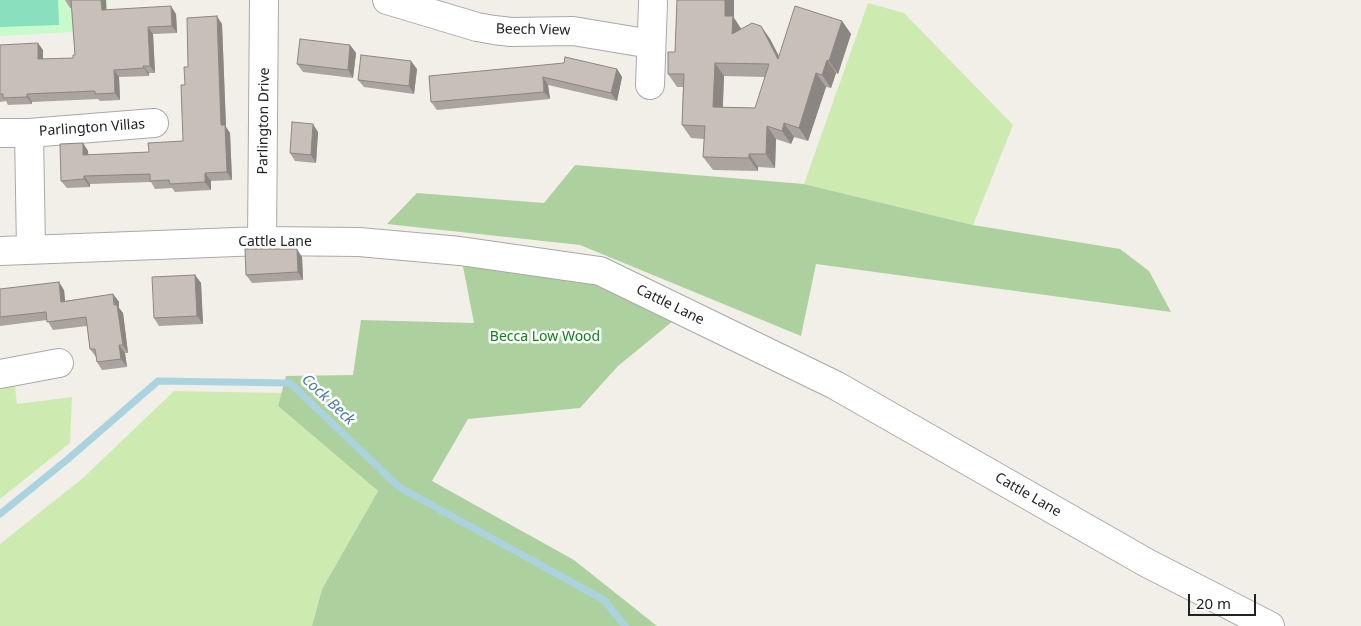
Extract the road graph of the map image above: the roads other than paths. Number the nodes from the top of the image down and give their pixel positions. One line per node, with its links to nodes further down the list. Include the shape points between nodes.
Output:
1 (264, 0): 9 (street, Parlington Drive)
2 (387, 0): 4 (street, Beech View, via 494,30 573,31)
3 (653, 3): 4 (street)
4 (651, 44): 5 (street)
5 (650, 85)
6 (154, 123): 8 (street, Parlington Villas)
7 (0, 133): 8 (street, Parlington Villas)
8 (29, 133): 10 (street, Parlington Villas)
9 (262, 241): 10 (street, Cattle Lane); 14 (street, Cattle Lane, via 370,243 460,251 600,271 835,385 1147,563)
10 (31, 250): 11 (street, Cattle Lane)
11 (0, 252)
12 (59, 363): 13 (street)
13 (0, 374)
14 (1270, 626)

